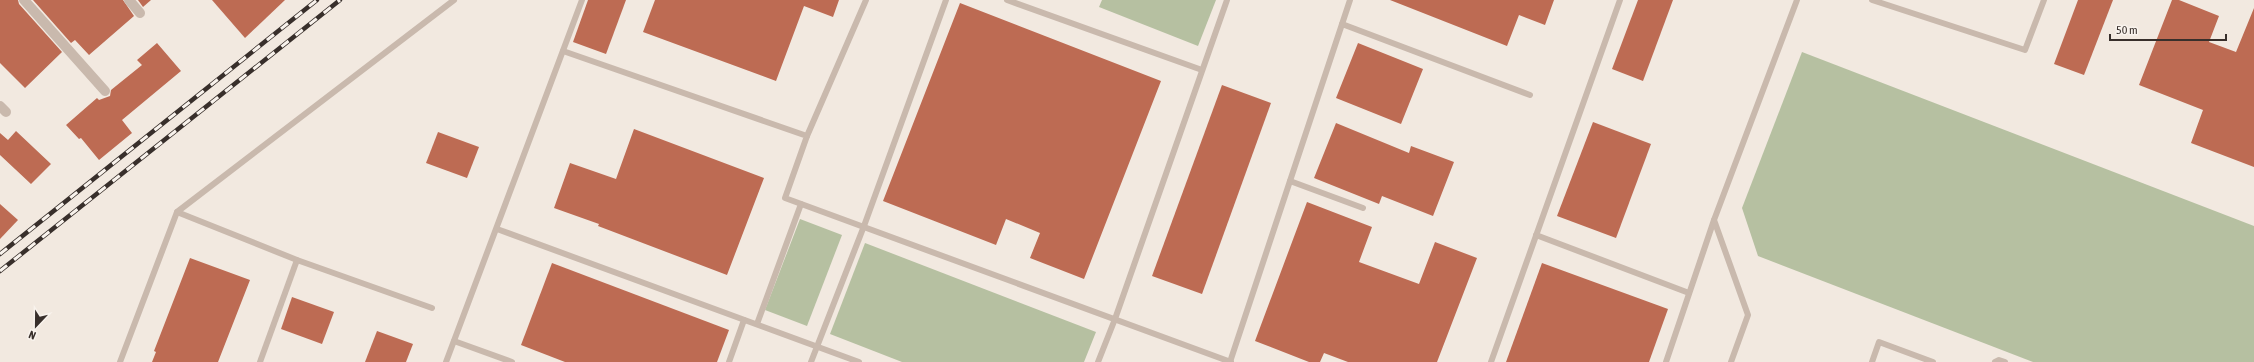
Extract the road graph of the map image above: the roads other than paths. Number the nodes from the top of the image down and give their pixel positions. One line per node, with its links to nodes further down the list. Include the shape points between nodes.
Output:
1 (24, 0): 18 (street)
2 (129, 0): 14 (street)
3 (454, 0): 24 (lane)
4 (582, 0): 16 (lane)
5 (866, 0): 20 (lane)
6 (946, 0): 26 (lane)
7 (1007, 0): 17 (lane)
8 (1227, 0): 17 (lane)
9 (1350, 0): 15 (lane)
10 (1620, 0): 28 (lane)
11 (1796, 0): 25 (lane)
12 (1872, 0): 13 (lane, via 2025,50)
13 (2044, 0)
14 (140, 13)
15 (1342, 24): 19 (lane); 21 (lane)
16 (563, 50): 20 (lane); 27 (lane)
17 (1202, 70): 32 (lane)
18 (105, 91)
19 (1530, 95)
20 (807, 136): 22 (lane, via 785,198)
21 (1290, 181): 23 (lane); 45 (lane)
22 (801, 204): 26 (lane); 34 (lane)
23 (1364, 208)
24 (177, 212): 29 (lane); 37 (lane)
25 (1714, 220): 30 (lane); 48 (lane, via 1748,315)
26 (864, 226): 32 (lane); 36 (lane)
27 (497, 229): 33 (lane); 35 (lane)
28 (1536, 235): 30 (lane); 46 (lane)
29 (297, 260): 31 (lane); 38 (lane)
30 (1689, 293): 47 (lane)
31 (432, 308)
32 (1115, 319): 44 (lane); 45 (lane)
33 (744, 320): 34 (lane); 41 (lane)
34 (757, 324): 36 (lane)
35 (454, 342): 39 (lane); 40 (lane)
36 (816, 346): 42 (lane); 43 (lane)
37 (120, 362)
38 (260, 362)
39 (446, 362)
40 (512, 362)
41 (729, 362)
42 (810, 362)
43 (859, 362)
44 (1098, 362)
45 (1230, 362)
46 (1491, 362)
47 (1666, 362)
48 (1731, 362)
49 (1872, 362): 50 (lane, via 1879,342)
50 (1933, 362)
51 (1995, 362): 52 (lane)
52 (2005, 362)

